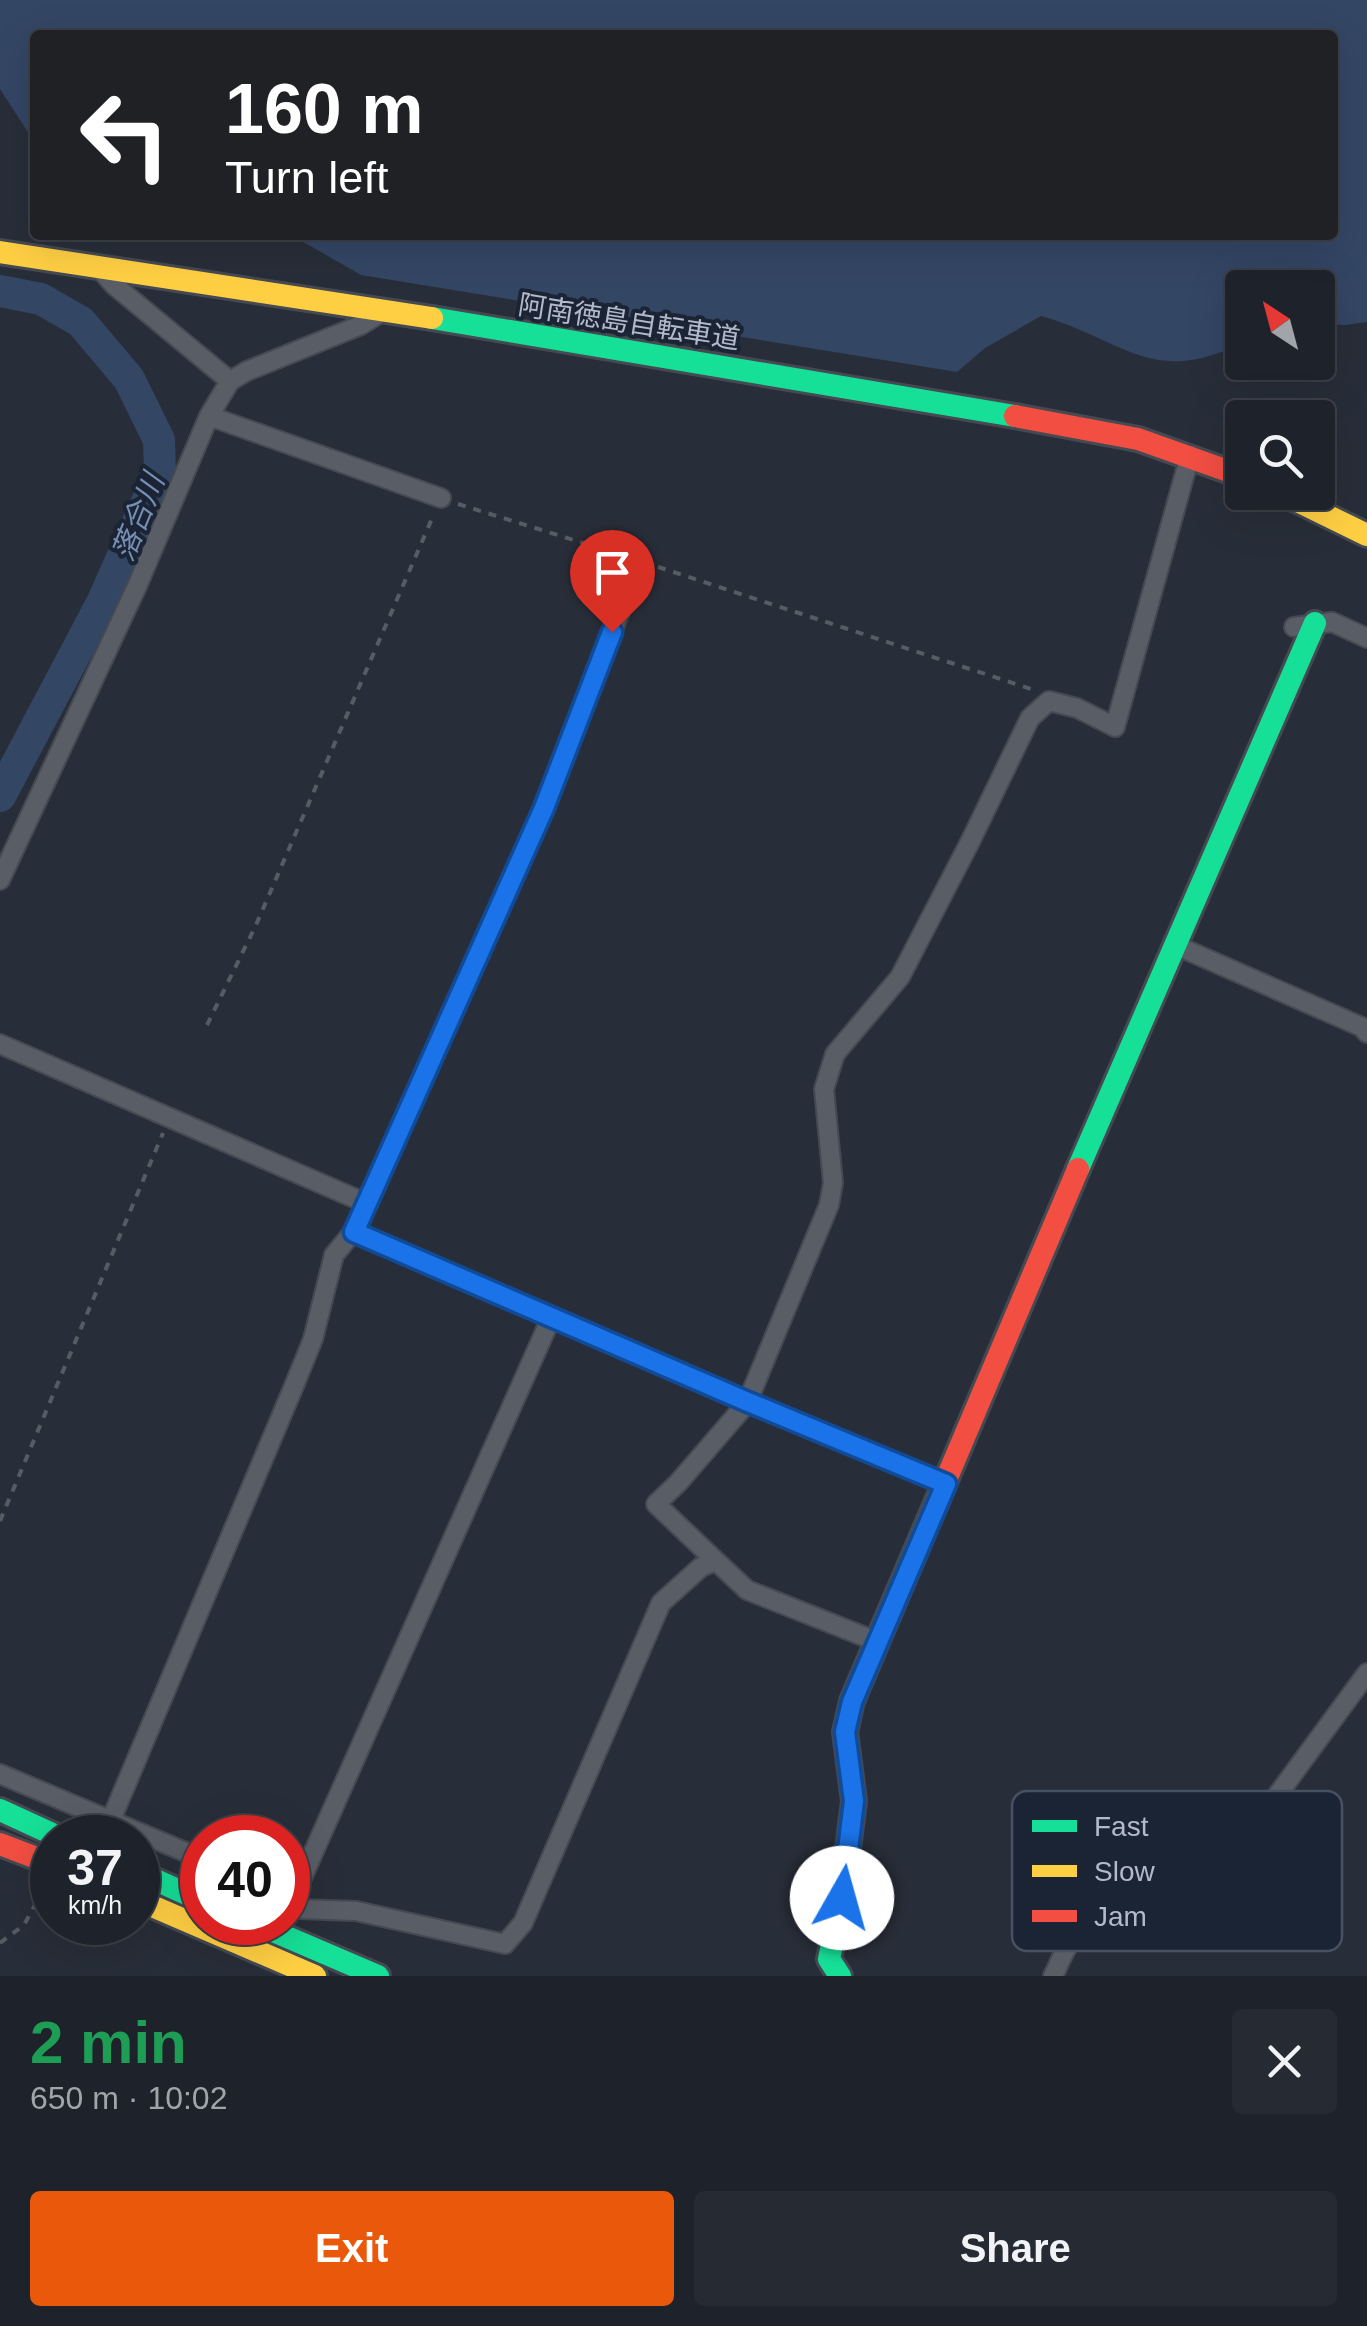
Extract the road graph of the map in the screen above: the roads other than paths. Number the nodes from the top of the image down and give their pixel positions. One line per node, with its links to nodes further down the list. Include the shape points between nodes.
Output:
1 (0, 252): 2 (main road, 阿南徳島自転車道)
2 (96, 265): 3 (main road, 阿南徳島自転車道); 4 (street)
3 (382, 312): 4 (street); 6 (main road, 阿南徳島自転車道, via 1070,426)
4 (230, 381): 5 (street)
5 (209, 416): 8 (street); 14 (street)
6 (1190, 455): 7 (main road, 阿南徳島自転車道); 21 (street, via 1115,726 1050,701 1030,718 900,976 835,1054 824,1089 834,1183 829,1206)
7 (1225, 469)
8 (441, 498)
9 (1316, 510): 10 (main road)
10 (1367, 535)
11 (640, 561): 18 (street, via 544,808)
12 (1304, 625): 13 (street, via 1332,622); 15 (main road)
13 (1367, 638)
14 (0, 880)
15 (1175, 945): 16 (street); 22 (main road)
16 (1367, 1032)
17 (0, 1044): 18 (street)
18 (368, 1204): 19 (street)
19 (354, 1232): 20 (street); 30 (street, via 334,1255 307,1354)
20 (551, 1318): 21 (street); 33 (street)
21 (748, 1402): 22 (street); 23 (street, via 656,1504)
22 (946, 1484): 24 (main road)
23 (716, 1561): 24 (street, via 747,1590); 35 (street, via 661,1603 523,1923 506,1944)
24 (878, 1642): 43 (main road, via 845,1732 854,1801 829,1959)
25 (1367, 1673): 27 (street)
26 (0, 1774): 29 (street)
27 (1280, 1791)
28 (0, 1810): 31 (main road)
29 (99, 1815)
30 (113, 1815)
31 (30, 1824)
32 (0, 1844): 34 (main road)
33 (310, 1856)
34 (30, 1862)
35 (310, 1907)
36 (160, 1909): 39 (main road)
37 (251, 1945): 39 (street)
38 (306, 1945): 42 (main road)
39 (250, 1948): 41 (main road)
40 (1066, 1951): 44 (street)
41 (315, 1976)
42 (378, 1976)
43 (840, 1976)
44 (1053, 1976)

